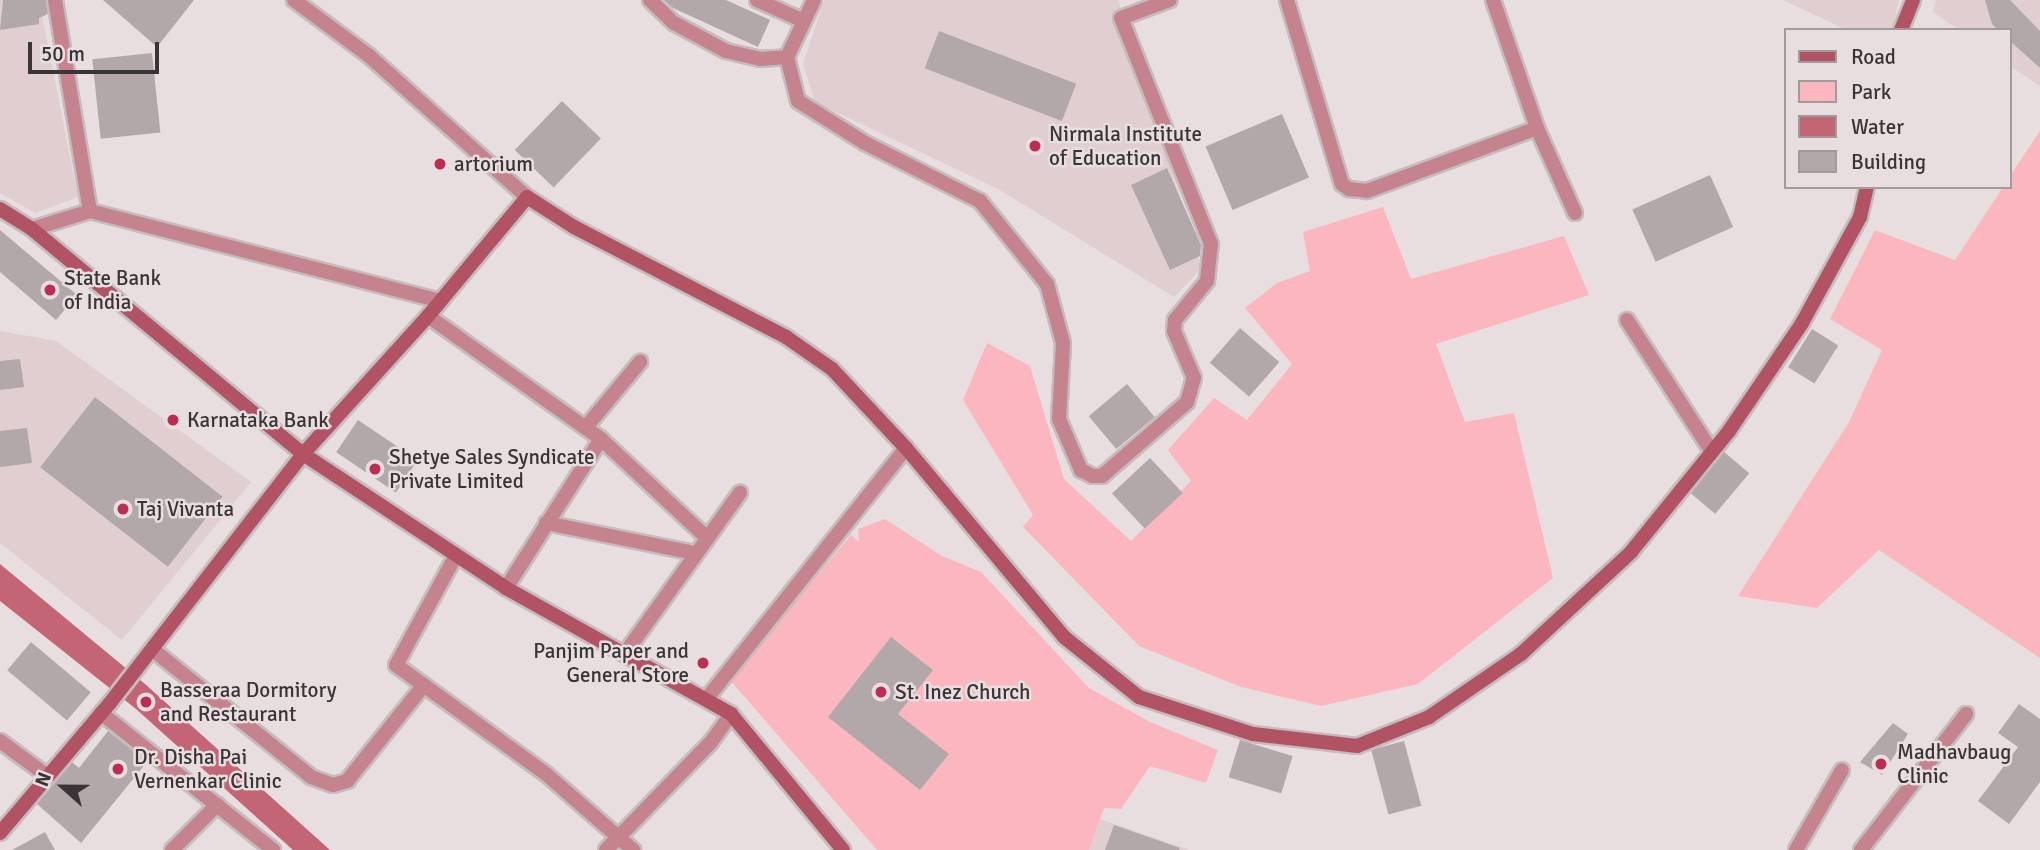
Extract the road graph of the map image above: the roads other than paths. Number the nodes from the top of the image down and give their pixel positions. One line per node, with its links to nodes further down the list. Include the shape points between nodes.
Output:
1 (55, 0): 17 (street)
2 (294, 0): 15 (street, via 368,55)
3 (650, 0): 12 (street, via 674,23 726,51 760,59)
4 (757, 0): 10 (street)
5 (814, 0): 10 (street)
6 (1170, 0): 12 (street, via 1121,18 1211,244 1212,262 1207,281 1175,320 1174,331 1194,378 1187,402 1102,476 1082,470 1059,419 1063,343 1047,284 980,201 865,143 798,101)
7 (1287, 0): 13 (street, via 1342,184 1349,189 1367,191)
8 (1493, 0): 13 (street)
9 (1913, 0): 11 (main road)
10 (804, 21): 12 (street)
11 (1901, 28)
12 (787, 57)
13 (1537, 128): 18 (street)
14 (1867, 189): 27 (main road, via 1860,217 1802,323)
15 (527, 197): 20 (main road); 26 (main road, via 574,228 786,337 832,369)
16 (0, 209): 19 (main road)
17 (90, 211): 19 (street); 20 (street)
18 (1576, 214)
19 (32, 229): 28 (main road)
20 (441, 301): 21 (main road)
21 (428, 316): 24 (street); 28 (main road)
22 (1627, 320): 27 (street)
23 (640, 362): 24 (street)
24 (586, 427): 25 (street)
25 (601, 439): 30 (street); 31 (street)
26 (906, 448): 27 (main road, via 1064,637 1139,697 1253,734 1357,746 1429,717 1521,654 1631,551); 38 (street)
27 (1712, 453)
28 (303, 454): 33 (main road); 35 (main road)
29 (740, 493): 31 (street)
30 (546, 523): 32 (street); 34 (street)
31 (707, 538): 32 (street)
32 (695, 553): 36 (street)
33 (455, 556): 34 (main road); 37 (street, via 396,665)
34 (506, 588): 36 (main road)
35 (152, 649): 37 (street, via 310,777 333,786 347,781); 39 (main road)
36 (626, 652): 38 (main road)
37 (424, 685): 47 (street, via 545,774)
38 (708, 697): 40 (main road)
39 (106, 708): 44 (main road); 45 (street)
40 (731, 714): 47 (street, via 711,742); 52 (main road)
41 (1966, 714): 54 (street)
42 (0, 741): 44 (street)
43 (1842, 770): 53 (street)
44 (46, 775): 46 (main road)
45 (216, 805): 48 (street); 49 (street)
46 (0, 833)
47 (618, 837): 50 (street); 51 (street)
48 (172, 850)
49 (273, 850)
50 (606, 850)
51 (633, 850)
52 (843, 850)
53 (1796, 850)
54 (1861, 850)

